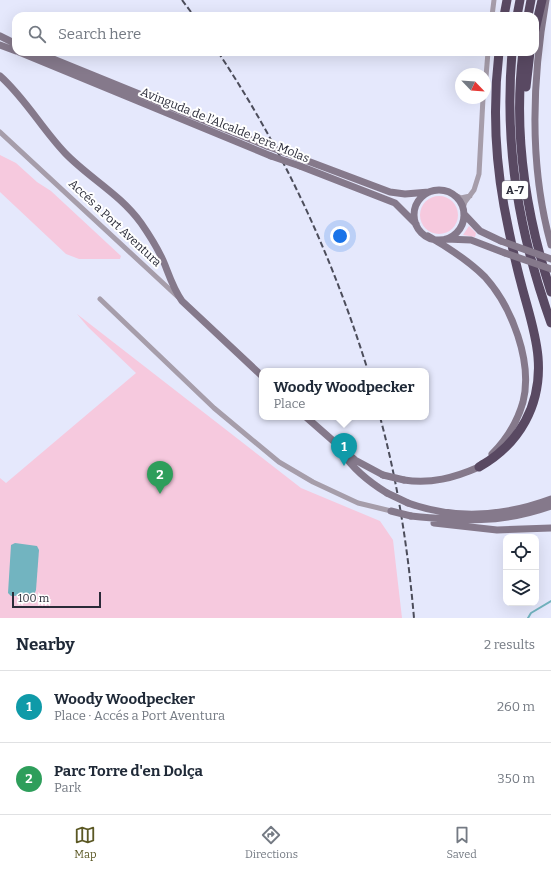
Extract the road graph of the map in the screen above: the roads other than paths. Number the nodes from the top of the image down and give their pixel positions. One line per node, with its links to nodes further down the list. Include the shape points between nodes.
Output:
1 (494, 0): 8 (street)
2 (507, 0): 9 (highway)
3 (516, 0): 10 (highway)
4 (520, 0): 11 (highway)
5 (531, 0): 12 (highway)
6 (542, 0): 13 (highway)
7 (546, 0): 17 (street)
8 (492, 12)
9 (505, 12)
10 (514, 12)
11 (518, 12)
12 (529, 12)
13 (539, 13)
14 (0, 36): 15 (street)
15 (12, 42)
16 (0, 45): 18 (street)
17 (539, 49)
18 (12, 50)
19 (29, 56): 36 (street, Avinguda de l'Alcalde Pere Molas, bridge, via 272,156 395,202)
20 (46, 56): 32 (street, Avinguda de l'Alcalde Pere Molas, bridge, via 267,146 390,192)
21 (488, 56): 27 (street)
22 (499, 56): 49 (highway, via 496,120 501,184 517,267 536,344 538,377 533,402 518,433 496,458)
23 (512, 56): 45 (highway, A-7, via 510,130 516,196 534,273)
24 (523, 56): 31 (highway, A-7)
25 (530, 56): 31 (highway)
26 (539, 56): 39 (street, via 535,115 537,158)
27 (487, 68)
28 (0, 76): 44 (street, Accés a Port Aventura, via 76,164 113,192 132,212 154,244)
29 (483, 104): 34 (street, via 478,174)
30 (0, 132): 44 (street, Accés a Port Aventura)
31 (521, 144): 42 (highway, A-7, via 531,220)
32 (431, 192): 33 (street, via 441,190); 36 (street, via 420,200 417,206)
33 (455, 196): 34 (street); 35 (street)
34 (470, 196): 35 (street)
35 (464, 211): 38 (street, via 459,230); 40 (street, bridge, via 480,231 501,242)
36 (417, 226): 37 (street)
37 (428, 236): 38 (street); 49 (street, via 463,257 489,282 509,312 521,348 524,392 518,416 507,437)
38 (444, 239): 41 (street, bridge, via 471,240)
39 (551, 245)
40 (551, 260)
41 (551, 269)
42 (551, 292)
43 (100, 299): 53 (street, via 214,408 279,462 313,482 358,503)
44 (182, 301): 46 (street, Accés a Port Aventura)
45 (551, 323)
46 (259, 373)
47 (309, 420): 48 (street)
48 (337, 446): 49 (street, bridge, via 360,463 383,475 404,480 424,482 449,479); 54 (street, bridge, via 350,464 371,483 408,503 426,509 454,513)
49 (479, 467)
50 (551, 499): 52 (street)
51 (551, 506): 52 (street)
52 (538, 507): 54 (street)
53 (391, 511): 55 (street, bridge)
54 (516, 513): 55 (street, via 498,520 471,521)
55 (410, 516): 56 (street, via 426,522 484,529)
56 (550, 528)

